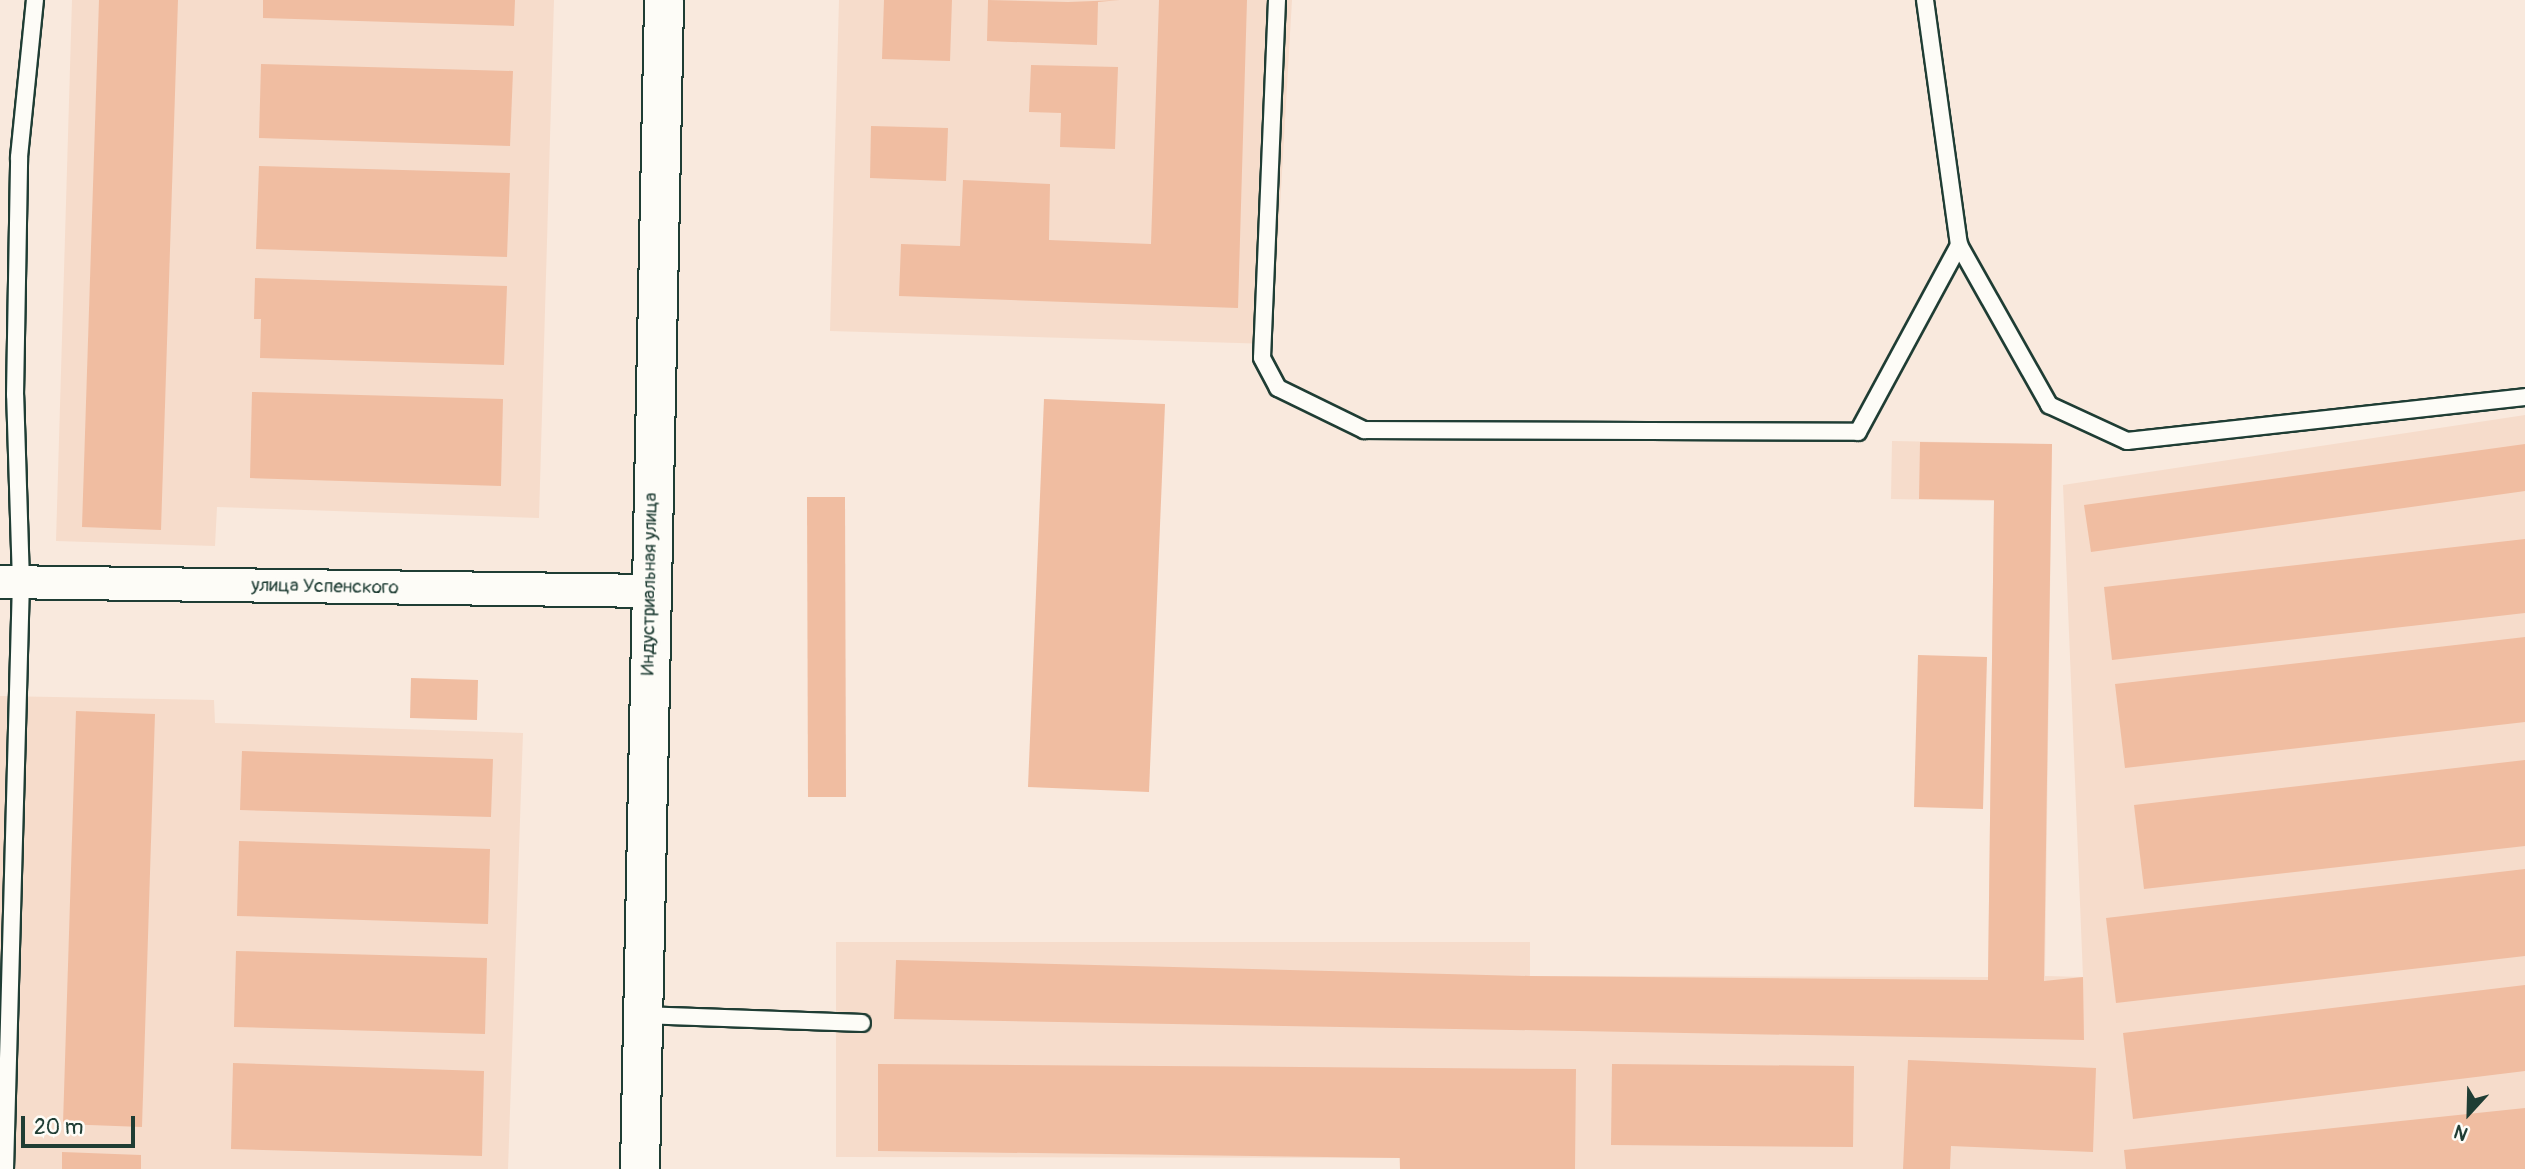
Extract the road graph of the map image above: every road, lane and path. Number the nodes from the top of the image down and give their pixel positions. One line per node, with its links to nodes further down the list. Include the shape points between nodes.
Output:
1 (35, 0): 7 (lane, via 19,171)
2 (664, 0): 8 (street, Индустриальная улица)
3 (1277, 0): 5 (lane, via 1262,358 1278,388 1364,430 1858,432)
4 (1925, 0): 5 (lane)
5 (1959, 245): 6 (lane, via 2049,405 2126,441)
6 (2525, 397)
7 (11, 582): 8 (street, улица Успенского); 11 (lane)
8 (649, 591): 9 (street, Индустриальная улица)
9 (642, 1014): 10 (lane); 12 (street, Индустриальная улица)
10 (862, 1023)
11 (5, 1169)
12 (640, 1169)

